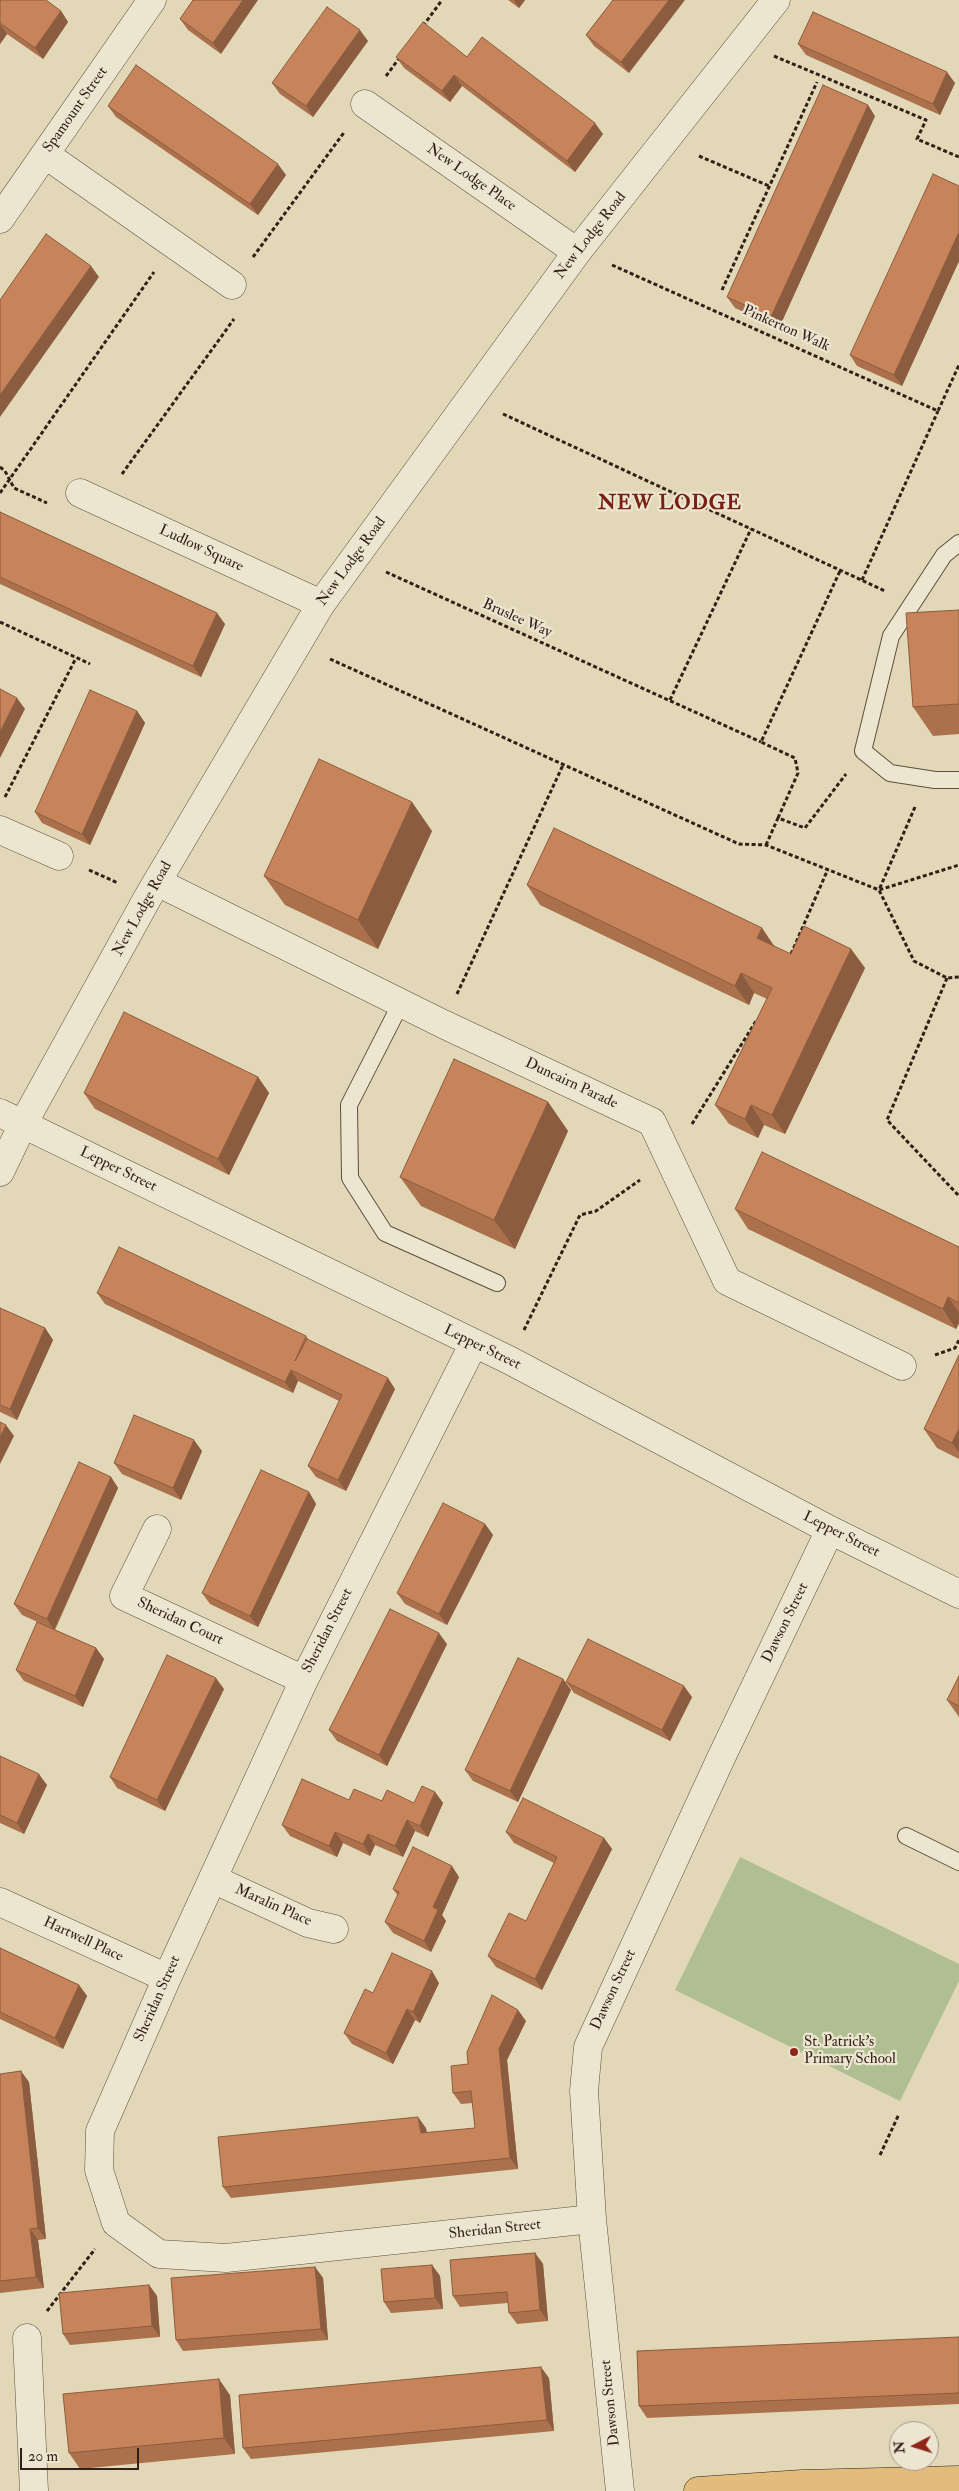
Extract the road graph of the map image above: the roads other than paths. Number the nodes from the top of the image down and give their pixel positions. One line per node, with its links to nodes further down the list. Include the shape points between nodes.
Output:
1 (776, 0): 6 (street, New Lodge Road)
2 (150, 1): 4 (street, Spamount Street)
3 (365, 104): 6 (street, New Lodge Place)
4 (46, 155): 5 (street, Spamount Street); 7 (street)
5 (0, 220)
6 (577, 252): 10 (street, New Lodge Road)
7 (232, 285)
8 (80, 493): 10 (street, Ludlow Square)
9 (959, 543): 11 (lane, via 944,555 891,636 863,751 890,773)
10 (321, 604): 14 (street, New Lodge Road)
11 (959, 780)
12 (0, 830): 13 (street)
13 (59, 856)
14 (153, 890): 15 (street, Duncairn Parade); 16 (street, New Lodge Road)
15 (401, 1003): 18 (lane, via 349,1105 350,1178 385,1233); 20 (street, Duncairn Parade, via 652,1122 727,1281)
16 (11, 1118): 17 (street, New Lodge Road); 19 (street, Lepper Street)
17 (0, 1172)
18 (497, 1283)
19 (474, 1343): 22 (street, Lepper Street); 24 (street, Sheridan Street)
20 (902, 1366)
21 (157, 1530): 24 (street, Sheridan Court, via 124,1596)
22 (830, 1530): 23 (street, Lepper Street); 31 (street, Dawson Street, via 588,2047 584,2091)
23 (959, 1594)
24 (304, 1680): 27 (street, Sheridan Street)
25 (906, 1836): 26 (lane)
26 (959, 1862)
27 (213, 1879): 29 (street, Maralin Place, via 308,1924); 30 (street, Sheridan Street)
28 (0, 1902): 30 (street, Hartwell Place)
29 (334, 1929)
30 (167, 1978): 31 (street, Sheridan Street, via 100,2131 99,2170 116,2223 159,2254 226,2258)
31 (592, 2219): 36 (street, Dawson Street)
32 (27, 2338): 35 (street)
33 (959, 2480): 34 (main road)
34 (802, 2488): 37 (main road)
35 (34, 2491)
36 (620, 2491)
37 (698, 2491)

